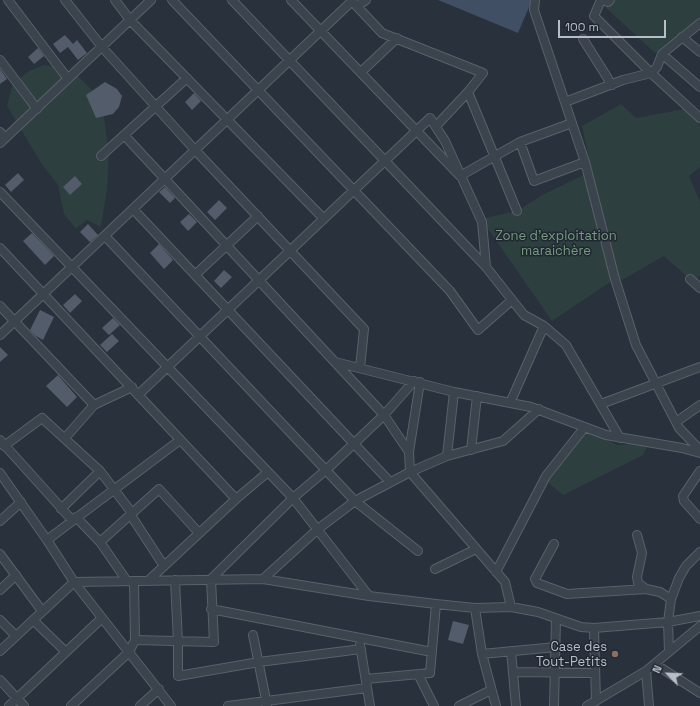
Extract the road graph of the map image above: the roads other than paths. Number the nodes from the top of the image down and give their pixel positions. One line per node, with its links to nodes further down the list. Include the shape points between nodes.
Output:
1 (8, 0): 27 (street)
2 (65, 0): 19 (street)
3 (115, 0): 13 (street)
4 (151, 0): 13 (street)
5 (172, 0): 30 (street)
6 (232, 0): 23 (street)
7 (291, 0): 15 (street)
8 (366, 0): 12 (street)
9 (535, 0): 32 (street, via 534,10)
10 (602, 0): 11 (street); 25 (street, via 594,16)
11 (610, 0)
12 (353, 2): 15 (street); 17 (street, via 382,33)
13 (130, 20): 19 (street); 26 (street)
14 (700, 23): 16 (street)
15 (321, 30): 23 (street); 24 (street)
16 (682, 36): 20 (street); 21 (street)
17 (397, 38): 24 (street); 31 (street, via 483,73)
18 (583, 39): 28 (street)
19 (102, 47): 27 (street); 33 (street)
20 (700, 52)
21 (662, 54): 25 (street); 29 (street)
22 (0, 60): 34 (street)
23 (289, 60): 30 (street); 46 (street)
24 (361, 72): 39 (street)
25 (651, 74): 28 (street, via 622,80); 35 (street)
26 (187, 78): 33 (street); 36 (street)
27 (68, 79): 34 (street)
28 (612, 85): 32 (street)
29 (700, 87)
30 (258, 90): 36 (street); 50 (street)
31 (468, 92): 38 (street); 45 (street)
32 (565, 102): 37 (street)
33 (156, 106): 40 (street); 43 (street)
34 (37, 108): 41 (street)
35 (700, 118)
36 (227, 119): 43 (street); 55 (street)
37 (572, 123): 42 (street); 47 (street)
38 (436, 126): 39 (street, via 430,118); 48 (street)
39 (417, 130): 46 (street); 48 (street)
40 (124, 135): 44 (street); 49 (street)
41 (2, 138)
42 (520, 142): 45 (street); 47 (street, via 534,181)
43 (195, 150): 49 (street); 54 (street)
44 (101, 156)
45 (495, 158): 48 (street); 53 (street)
46 (385, 161): 50 (street); 61 (street)
47 (585, 162): 79 (street, via 617,286 636,345)
48 (460, 176): 61 (street, via 482,222)
49 (164, 179): 52 (street); 57 (street)
50 (354, 190): 55 (street); 67 (street, via 450,291 478,330)
51 (0, 192): 60 (street)
52 (134, 209): 56 (street); 62 (street)
53 (517, 211)
54 (258, 216): 57 (street); 59 (street)
55 (324, 219): 59 (street)
56 (105, 236): 60 (street); 73 (street)
57 (226, 245): 62 (street); 64 (street)
58 (0, 248): 66 (street)
59 (290, 251): 64 (street); 76 (street, via 364,329)
60 (72, 267): 66 (street); 75 (street)
61 (486, 267): 67 (street)
62 (195, 275): 69 (street)
63 (690, 279): 65 (street)
64 (259, 280): 69 (street); 74 (street)
65 (700, 288)
66 (44, 294): 70 (street); 80 (street)
67 (512, 300): 71 (street, via 528,318)
68 (0, 306): 70 (street)
69 (229, 309): 73 (street); 96 (street)
70 (15, 321): 72 (street); 86 (street)
71 (544, 326): 84 (street); 85 (street, via 559,337 572,352)
72 (0, 335)
73 (200, 337): 75 (street); 101 (street)
74 (335, 362): 76 (street); 89 (street)
75 (168, 367): 82 (street); 104 (street)
76 (360, 368): 78 (street)
77 (700, 368): 79 (street)
78 (417, 381): 81 (street); 89 (street); 98 (street)
79 (656, 384): 85 (street); 90 (street)
80 (132, 386): 82 (street); 86 (street)
81 (454, 392): 83 (street); 100 (street)
82 (139, 394): 94 (street)
83 (477, 396): 84 (street); 97 (street)
84 (510, 403): 88 (street)
85 (601, 404): 93 (street)
86 (94, 405): 92 (street)
87 (700, 405): 90 (street)
88 (539, 409): 91 (street); 97 (street, via 503,441)
89 (384, 415): 96 (street); 98 (street)
90 (676, 422): 99 (street)
91 (584, 428): 93 (street); 130 (street, via 546,476)
92 (65, 438): 95 (street, via 42,418); 102 (street)
93 (620, 438): 99 (street)
94 (180, 440): 108 (street); 109 (street)
95 (2, 443): 113 (street)
96 (355, 443): 101 (street); 107 (street)
97 (471, 450): 100 (street)
98 (409, 452): 105 (street)
99 (700, 452)
100 (447, 456): 105 (street)
101 (326, 470): 110 (street); 111 (street)
102 (100, 471): 108 (street); 113 (street)
103 (700, 471): 116 (street, via 683,496 684,501)
104 (268, 472): 109 (street); 110 (street)
105 (410, 472): 107 (street); 124 (street)
106 (0, 473): 112 (street)
107 (390, 482): 111 (street)
108 (114, 488): 114 (street); 115 (street)
109 (236, 498): 119 (street)
110 (293, 498): 118 (street); 132 (street)
111 (355, 501): 118 (street); 125 (street)
112 (21, 502): 117 (street); 121 (street)
113 (61, 509): 115 (street)
114 (131, 514): 119 (street, via 159,489); 122 (street); 128 (street)
115 (74, 519): 121 (street); 122 (street)
116 (700, 519)
117 (0, 521)
118 (318, 529): 133 (street); 140 (street)
119 (199, 532): 128 (street)
120 (637, 535): 138 (street, via 642,553 638,583)
121 (47, 540): 137 (street)
122 (100, 542): 136 (street)
123 (554, 544): 138 (street, via 535,579 537,583 568,594)
124 (476, 549): 129 (street); 130 (street)
125 (418, 551)
126 (700, 552): 141 (street, via 683,572)
127 (0, 554): 131 (street)
128 (164, 566): 134 (street)
129 (435, 569)
130 (496, 572): 143 (street, via 505,582)
131 (16, 575): 139 (street); 146 (street)
132 (211, 579): 133 (street); 135 (street); 145 (street)
133 (263, 579): 140 (street)
134 (149, 580): 135 (street); 136 (street)
135 (174, 580): 159 (street)
136 (130, 581): 137 (street); 158 (street)
137 (74, 582): 146 (street); 148 (street)
138 (646, 589): 141 (street, via 660,592)
139 (0, 590)
140 (368, 596): 142 (street)
141 (671, 599): 152 (street)
142 (436, 604): 144 (street); 167 (street)
143 (511, 607): 144 (street); 149 (street, via 538,612)
144 (475, 608): 168 (street)
145 (211, 609): 157 (street); 159 (street, via 214,642)
146 (42, 611): 151 (street)
147 (700, 616): 152 (street)
148 (102, 618): 165 (street); 166 (street)
149 (556, 619): 154 (street); 160 (street)
150 (0, 620): 156 (street)
151 (33, 620): 156 (street); 165 (street)
152 (668, 622): 154 (street); 164 (street)
153 (700, 626): 164 (street)
154 (594, 628): 174 (street)
155 (252, 635): 169 (street)
156 (16, 636): 162 (street)
157 (360, 638): 161 (street); 167 (street)
158 (135, 640): 159 (street); 166 (street)
159 (178, 642): 169 (street, via 178,676)
160 (556, 646): 163 (street); 173 (street)
161 (361, 649): 169 (street); 176 (street)
162 (0, 651)
163 (511, 651): 168 (street); 172 (street)
164 (670, 651): 170 (street)
165 (66, 652): 182 (street)
166 (129, 652): 179 (street); 187 (street)
167 (432, 652): 175 (street, via 430,673)
168 (482, 654): 180 (street)
169 (259, 662): 184 (street)
170 (655, 664): 171 (street); 181 (street)
171 (646, 671): 183 (street); 198 (street)
172 (513, 672): 173 (street); 195 (street)
173 (555, 672): 174 (street); 196 (street)
174 (596, 673): 183 (street)
175 (418, 674): 176 (street); 192 (street)
176 (366, 679): 178 (street)
177 (0, 680): 182 (street)
178 (367, 688): 184 (street); 191 (street)
179 (158, 689): 188 (street); 189 (street)
180 (491, 690): 193 (street); 194 (street)
181 (700, 693)
182 (17, 698): 185 (street); 186 (street)
183 (596, 701): 197 (street)
184 (266, 704): 190 (street)
185 (9, 706)
186 (24, 706)
187 (71, 706)
188 (140, 706)
189 (172, 706)
190 (228, 706)
191 (370, 706)
192 (434, 706)
193 (459, 706)
194 (496, 706)
195 (516, 706)
196 (554, 706)
197 (587, 706)
198 (649, 706)

